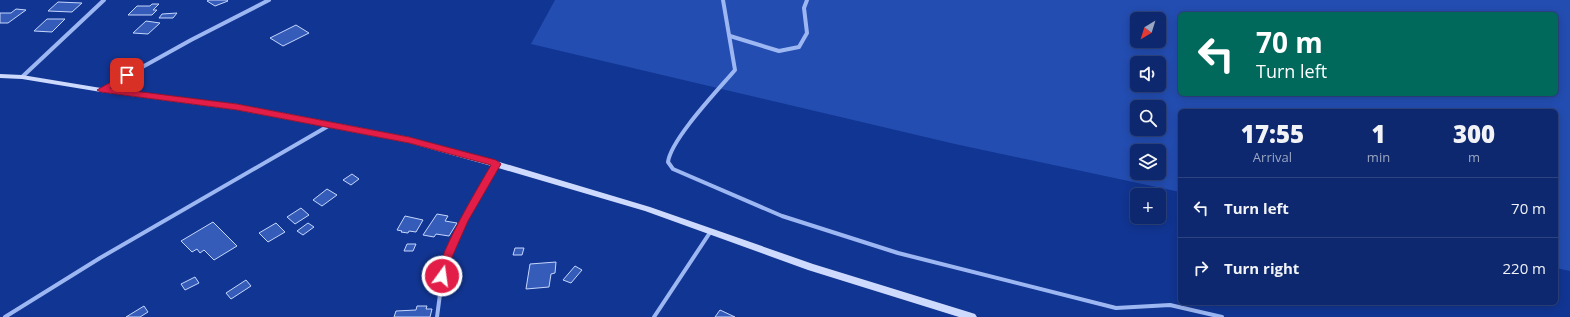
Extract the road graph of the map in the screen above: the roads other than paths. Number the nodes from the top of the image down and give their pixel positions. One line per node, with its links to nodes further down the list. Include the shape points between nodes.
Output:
1 (104, 0): 7 (street)
2 (269, 0): 8 (street)
3 (723, 0): 5 (street)
4 (807, 0): 5 (street, via 804,8 807,33 799,47 779,51)
5 (730, 36): 16 (street, via 735,70 680,136 668,162 673,169 782,216 898,253 1116,308 1170,305)
6 (0, 76): 7 (main road)
7 (22, 77): 8 (main road)
8 (101, 90): 9 (main road, via 237,107)
9 (330, 125): 10 (main road, via 409,140); 12 (street, via 100,258)
10 (496, 164): 11 (main road); 13 (street, via 464,221 444,264)
11 (711, 231): 14 (street); 15 (main road, via 811,267)
12 (5, 317)
13 (437, 317)
14 (654, 317)
15 (972, 317)
16 (1222, 317)

